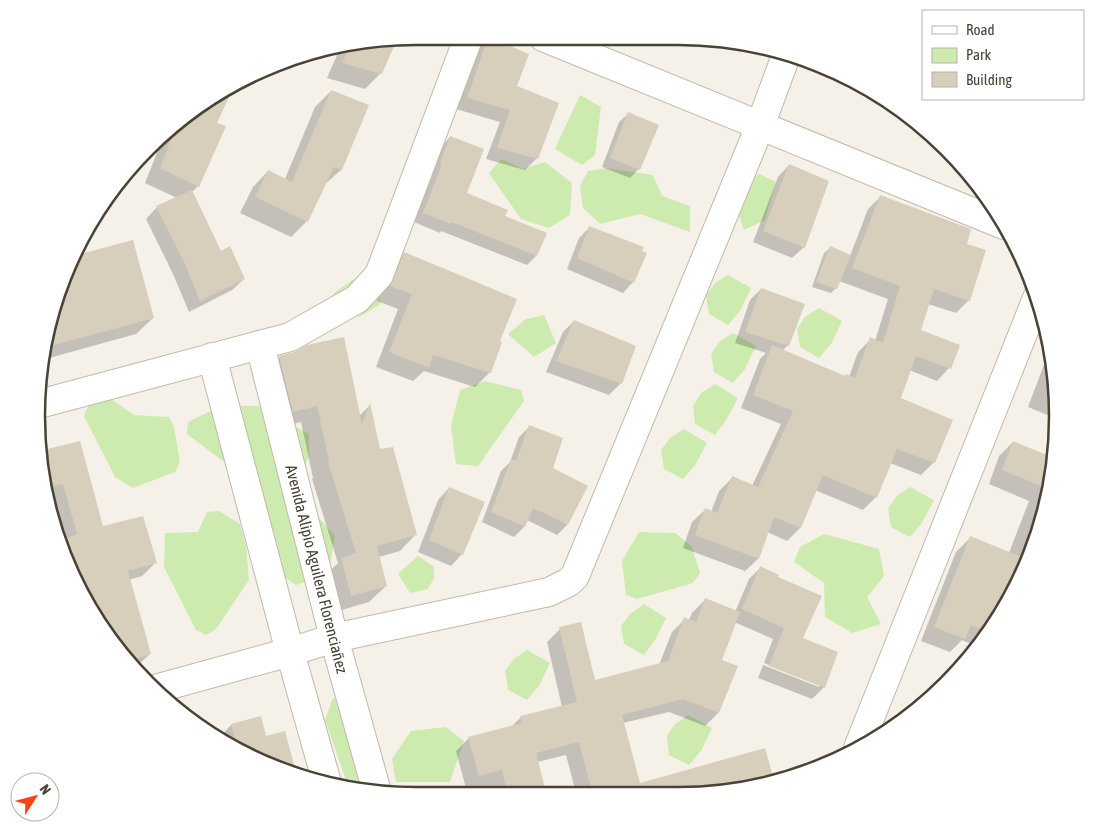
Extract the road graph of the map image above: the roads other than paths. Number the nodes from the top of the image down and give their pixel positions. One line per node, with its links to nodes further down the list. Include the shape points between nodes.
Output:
1 (466, 45): 7 (street, via 379,275 357,299 290,337)
2 (563, 45): 4 (street)
3 (784, 61): 4 (street)
4 (760, 126): 5 (street); 10 (street, via 576,576 549,592)
5 (992, 220)
6 (1033, 309): 13 (street)
7 (260, 345): 8 (street); 10 (street, Avenida Alipio Aguilera Florenciañez)
8 (212, 357): 9 (street); 11 (street)
9 (46, 402)
10 (334, 638): 11 (street); 15 (street, Avenida Alipio Aguilera Florenciañez)
11 (290, 652): 12 (street); 14 (street)
12 (163, 687)
13 (862, 738)
14 (325, 775)
15 (374, 784)

